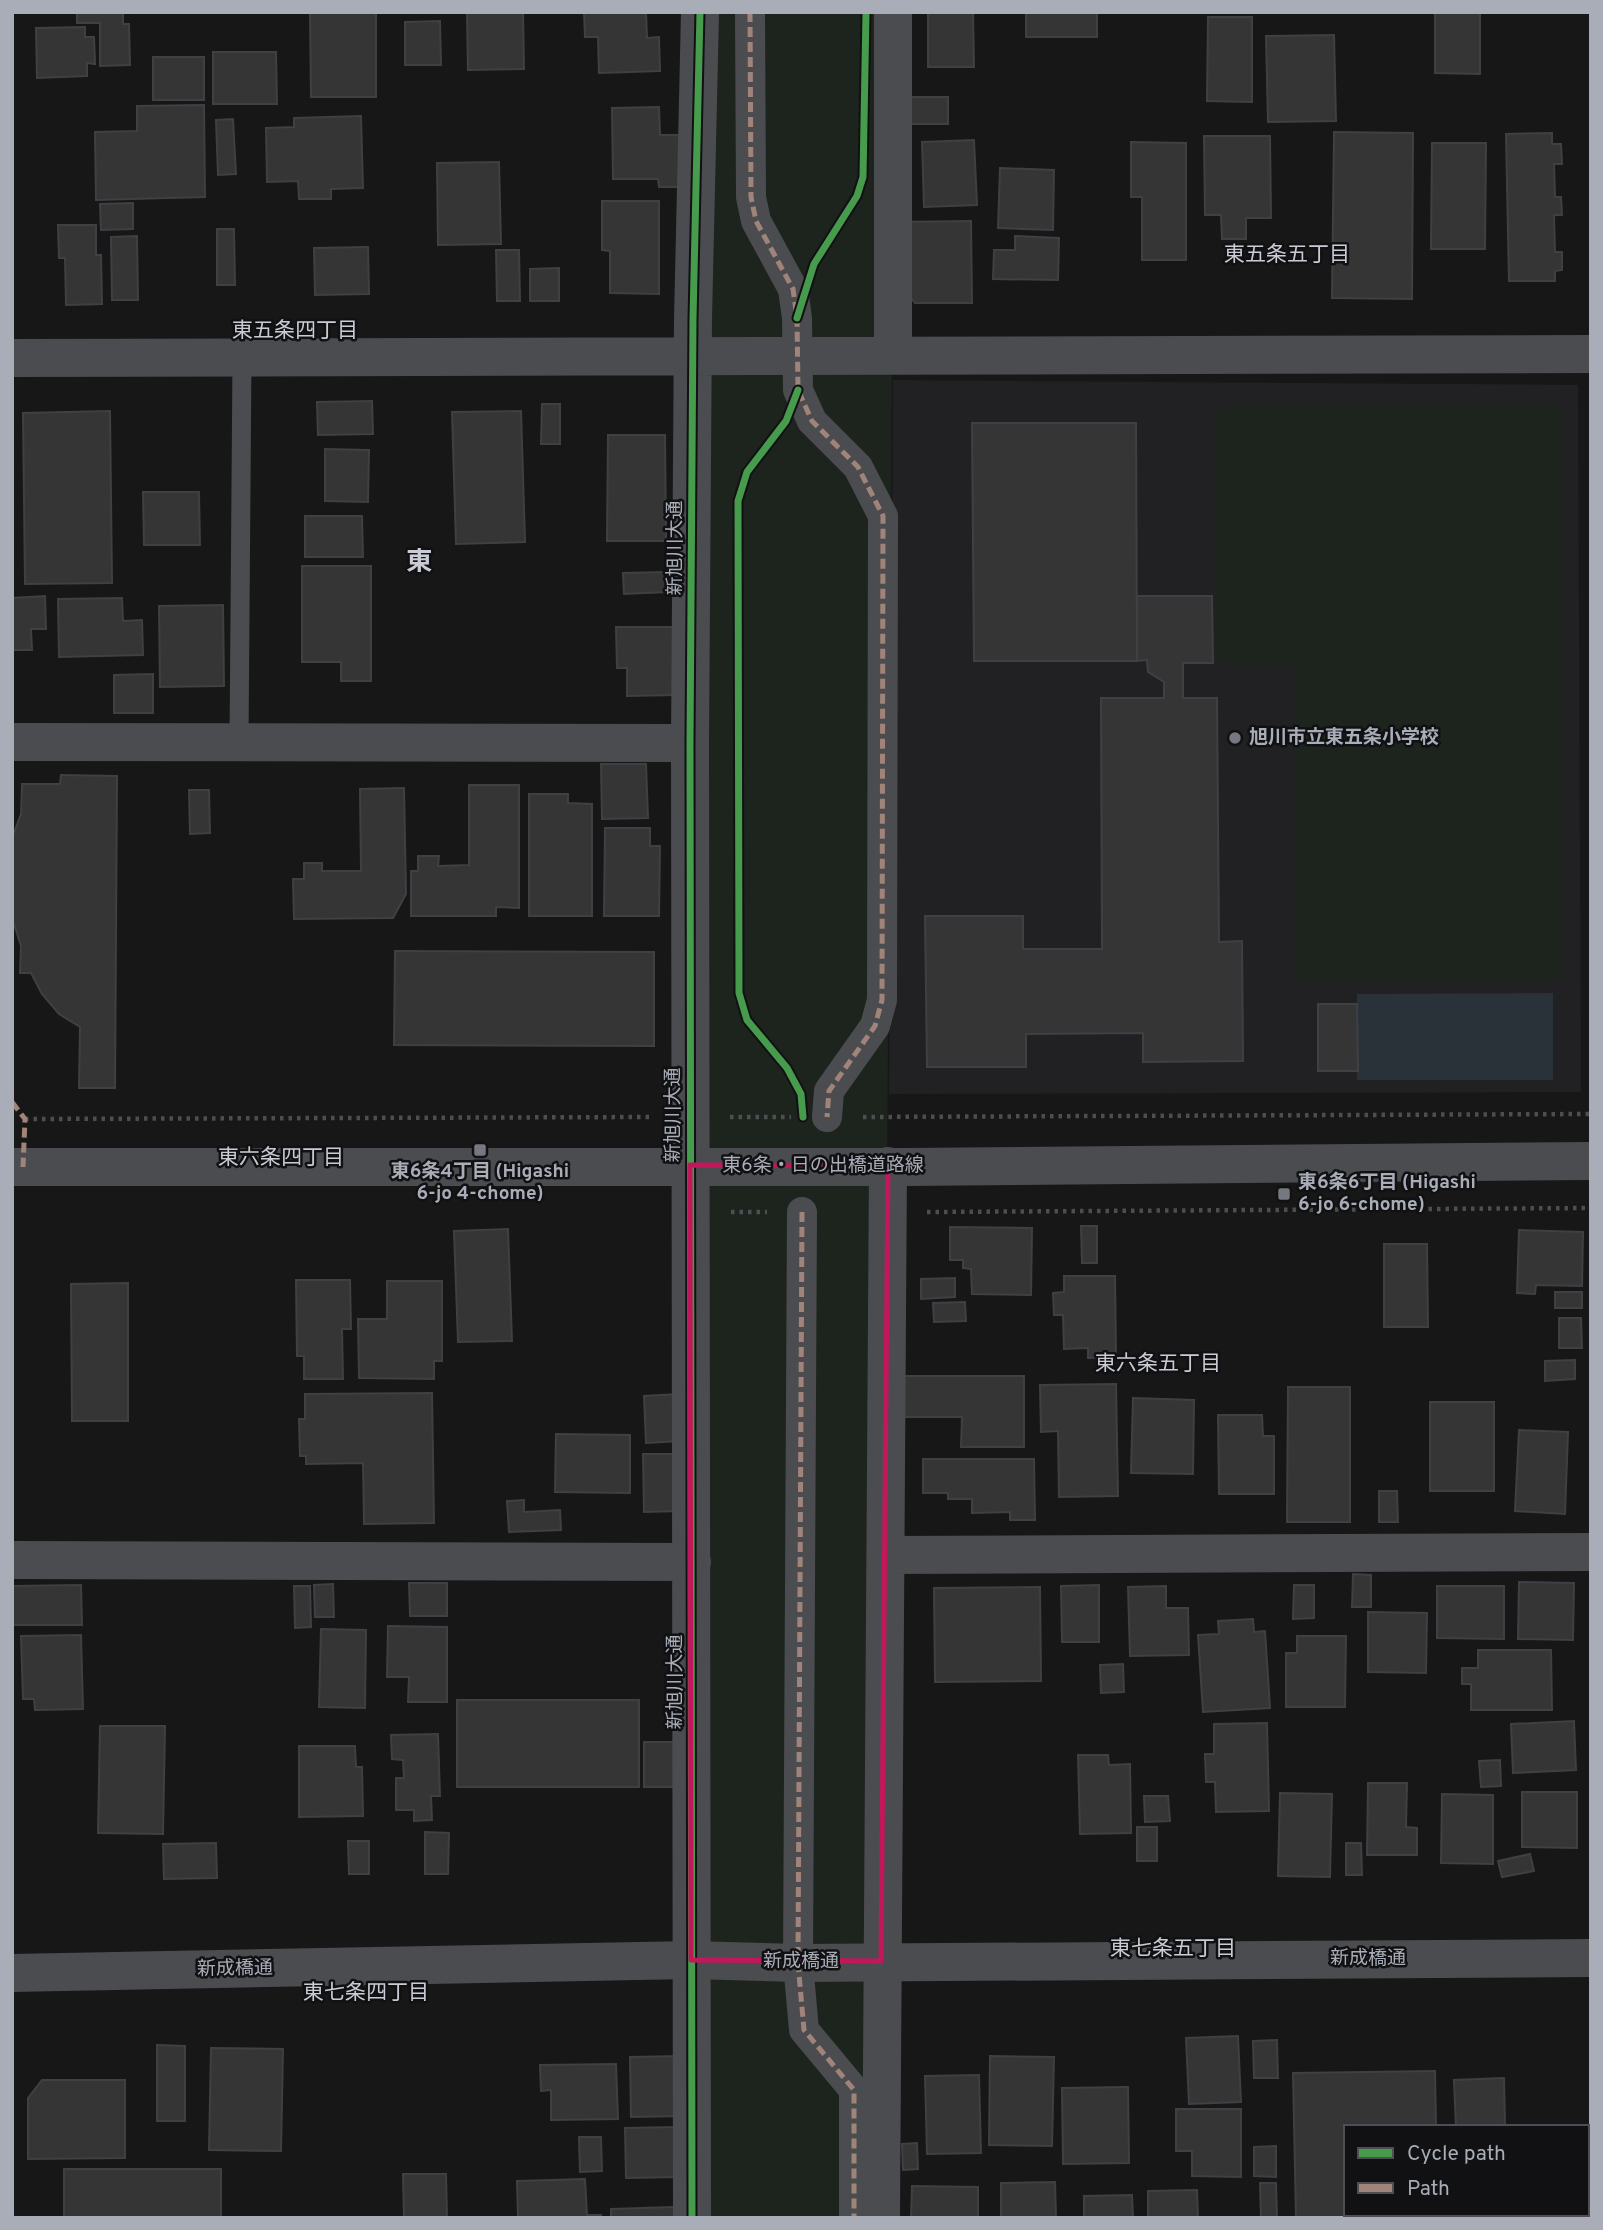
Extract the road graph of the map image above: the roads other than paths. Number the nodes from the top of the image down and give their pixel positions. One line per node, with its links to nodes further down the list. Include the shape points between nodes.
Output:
1 (700, 12): 6 (street, 新旭川大通)
2 (750, 12): 7 (street, via 751,197 756,221 793,289)
3 (893, 12): 5 (street)
4 (1591, 354): 5 (street)
5 (893, 355): 7 (street)
6 (693, 356): 7 (street); 8 (street); 12 (street, 新旭川大通)
7 (797, 356): 13 (street, via 798,390 812,421 858,467 883,516 883,1000 875,1026 829,1091)
8 (242, 357): 9 (street); 11 (lane)
9 (12, 358)
10 (12, 743): 11 (street)
11 (239, 743): 12 (street)
12 (690, 743): 15 (street, 新旭川大通)
13 (827, 1117)
14 (1591, 1161): 16 (street, 東6条・日の出橋道路線)
15 (690, 1165): 16 (street, 東6条・日の出橋道路線); 17 (street, 東6条・日の出橋道路線); 22 (street, 新旭川大通)
16 (888, 1166): 20 (street)
17 (12, 1167)
18 (802, 1212): 26 (street)
19 (1591, 1552): 20 (street)
20 (887, 1555): 25 (street)
21 (12, 1560): 22 (street)
22 (692, 1562): 24 (street, 新旭川大通)
23 (1591, 1958): 25 (street, 新成橋通)
24 (691, 1960): 26 (street, 新成橋通); 27 (street, 新成橋通); 28 (street, 新旭川大通)
25 (881, 1961): 26 (street, 新成橋通); 30 (street)
26 (798, 1963): 29 (street, via 804,2030 854,2090)
27 (12, 1973)
28 (692, 2218)
29 (854, 2218)
30 (881, 2218)

